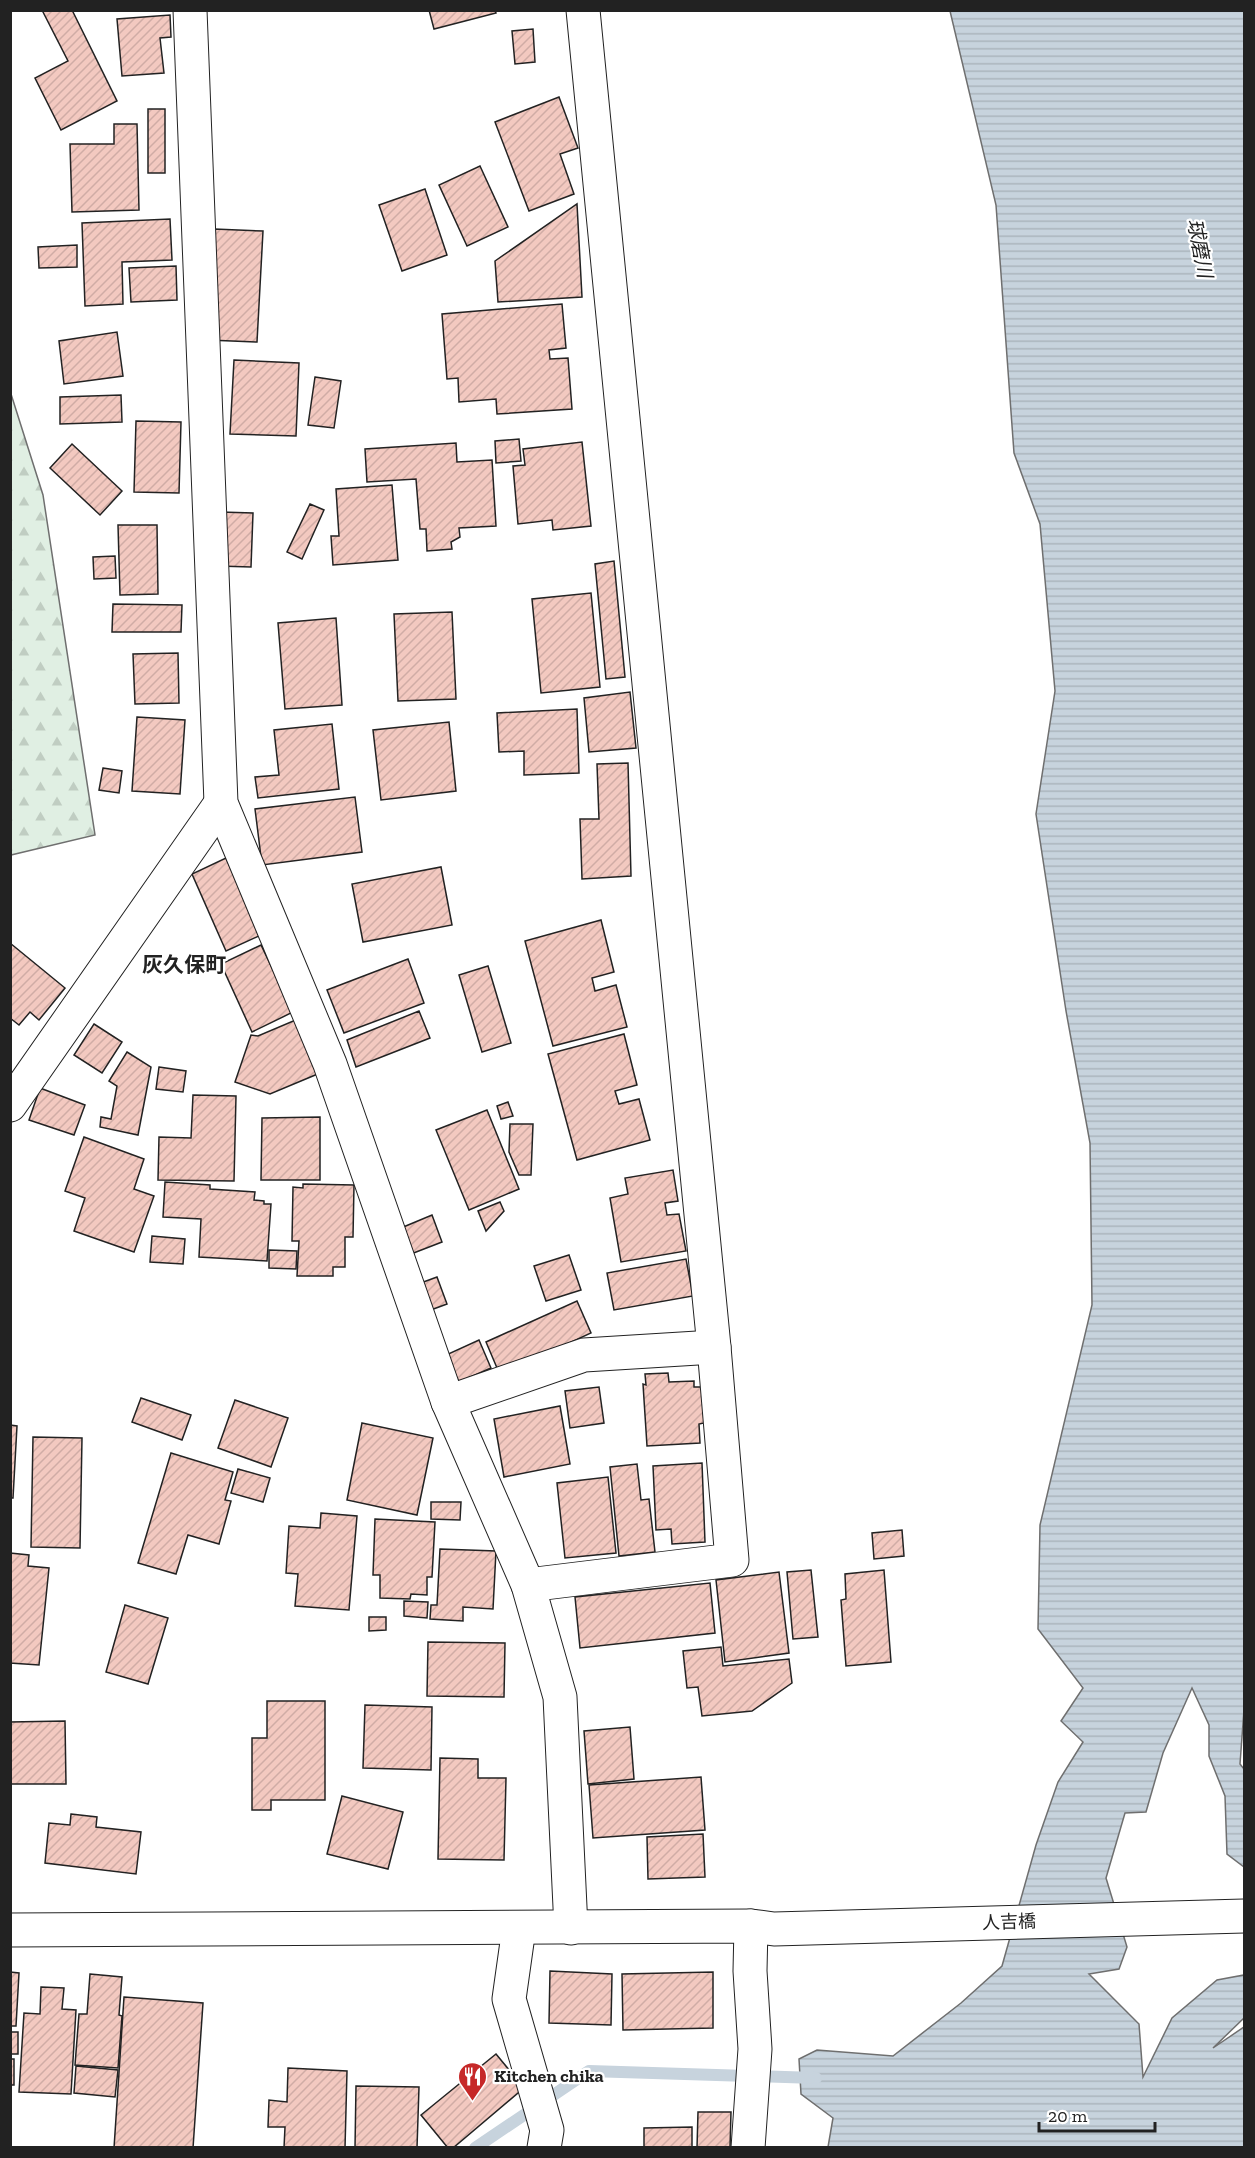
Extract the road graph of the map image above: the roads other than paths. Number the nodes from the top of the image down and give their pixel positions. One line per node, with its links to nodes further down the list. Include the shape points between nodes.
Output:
1 (190, 10): 3 (street)
2 (583, 10): 5 (street)
3 (221, 803): 4 (street); 6 (street, via 330,1064)
4 (10, 1105)
5 (714, 1347): 6 (street, via 584,1355); 7 (street, via 732,1560)
6 (448, 1402): 7 (street)
7 (528, 1585): 10 (street, via 560,1696)
8 (1245, 1916): 11 (street, 人吉橋)
9 (519, 1928): 10 (street, 人吉橋); 12 (street, 人吉橋); 13 (street, via 510,1999 533,2078)
10 (571, 1928): 11 (street, 人吉橋)
11 (762, 1928): 14 (street, via 750,1971 754,2049)
12 (10, 1930)
13 (545, 2139)
14 (748, 2148)

